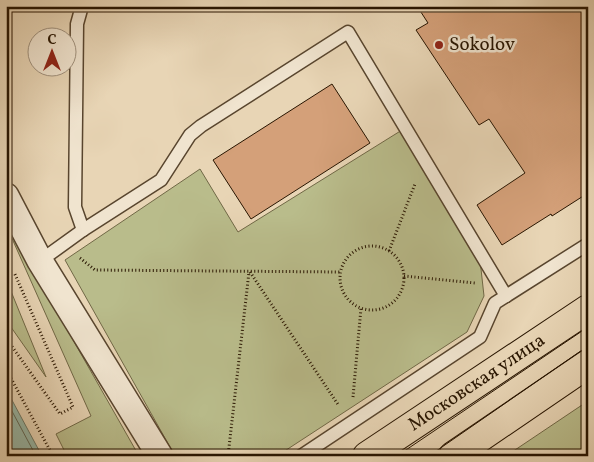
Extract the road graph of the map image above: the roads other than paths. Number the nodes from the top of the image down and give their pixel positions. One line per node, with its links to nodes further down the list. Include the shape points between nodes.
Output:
1 (82, 6): 3 (lane, via 77,24 76,207)
2 (6, 196): 5 (street)
3 (83, 230): 5 (lane); 6 (lane, via 161,180 190,135 201,126 348,32)
4 (588, 244): 6 (lane)
5 (40, 261): 9 (street)
6 (506, 296): 10 (lane, via 495,303 480,337)
7 (588, 309): 11 (main road, Московская улица)
8 (588, 364): 12 (main road)
9 (160, 456)
10 (301, 456)
11 (368, 456)
12 (453, 456)

